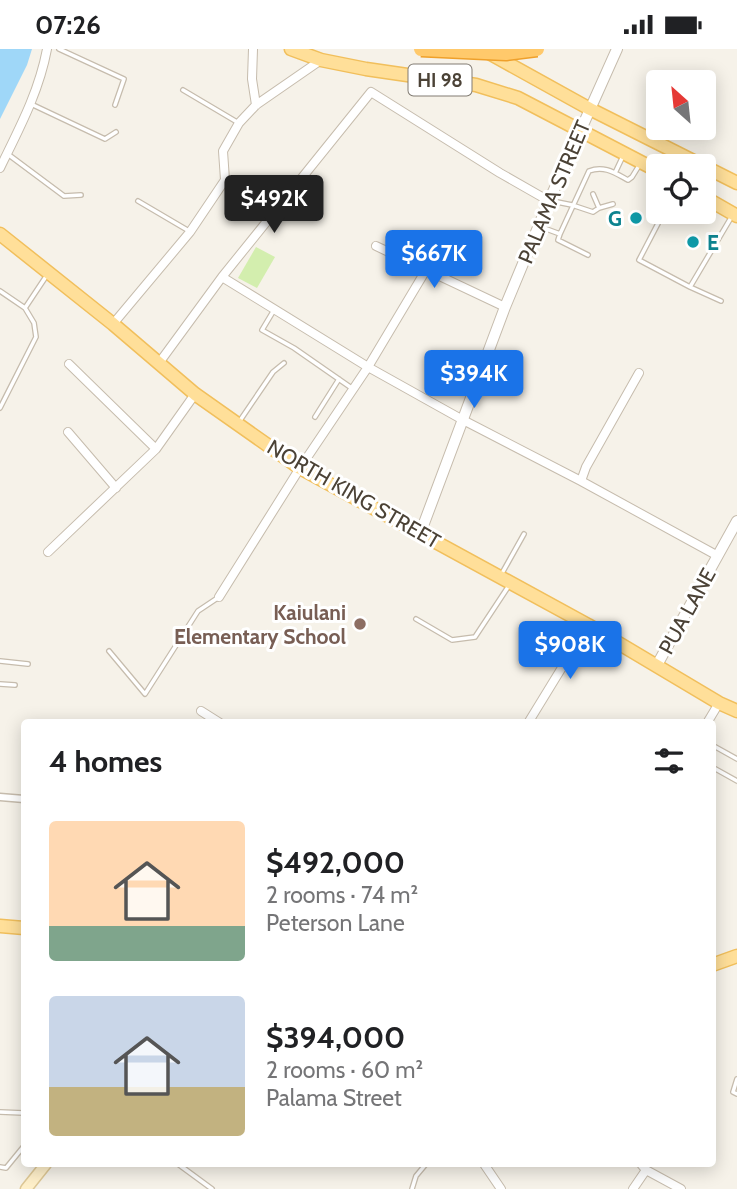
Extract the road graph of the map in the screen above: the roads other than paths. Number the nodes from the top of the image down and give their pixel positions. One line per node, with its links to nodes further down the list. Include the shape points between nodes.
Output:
1 (47, 49): 11 (street)
2 (60, 49): 13 (lane, via 124,79)
3 (253, 49): 12 (street)
4 (292, 49): 9 (main road, HI 98)
5 (421, 49): 7 (highway, bridge, via 506,53)
6 (483, 49): 14 (main road, HI 98)
7 (537, 49)
8 (617, 49): 14 (street, PALAMA STREET)
9 (321, 60): 12 (street); 17 (main road, HI 98, via 491,89)
10 (183, 90): 15 (lane)
11 (31, 104): 16 (lane, via 105,139); 18 (street)
12 (256, 105): 15 (street)
13 (116, 106)
14 (590, 109): 17 (street, PALAMA STREET); 24 (main road, HI 98)
15 (239, 123): 37 (street, via 223,151 225,180)
16 (116, 132)
17 (581, 132): 19 (main road, HI 98); 29 (street, PALAMA STREET)
18 (7, 154): 22 (street); 26 (lane, via 64,197)
19 (623, 154): 20 (main road, HI 98); 23 (lane)
20 (641, 163): 21 (main road, HI 98); 23 (lane, via 628,180)
21 (646, 165)
22 (0, 168)
23 (615, 173): 32 (lane, via 597,167 589,171)
24 (737, 183)
25 (593, 194): 33 (lane)
26 (81, 195)
27 (604, 200): 33 (lane)
28 (138, 201): 37 (lane)
29 (549, 201): 32 (lane); 36 (street, PALAMA STREET); 44 (street, via 371,92)
30 (612, 204): 33 (lane)
31 (716, 204): 34 (main road)
32 (572, 205): 33 (lane, via 593,212); 39 (lane)
33 (599, 208)
34 (735, 215): 45 (lane)
35 (658, 224): 45 (lane, via 639,260)
36 (539, 226): 39 (lane); 48 (street, PALAMA STREET)
37 (190, 232): 51 (street)
38 (0, 234): 43 (main road, NORTH KING STREET)
39 (560, 234): 41 (lane, via 558,240)
40 (376, 246): 42 (street)
41 (588, 255)
42 (426, 271): 48 (street); 55 (street)
43 (48, 273): 49 (lane); 51 (main road, NORTH KING STREET)
44 (222, 277): 50 (street); 52 (street)
45 (690, 287): 47 (lane)
46 (0, 291): 49 (lane)
47 (721, 301)
48 (505, 307): 62 (street, PALAMA STREET)
49 (25, 308): 60 (lane, via 36,337)
50 (274, 310): 55 (street); 57 (lane, via 262,330)
51 (113, 324): 52 (main road, NORTH KING STREET)
52 (159, 363): 59 (main road, NORTH KING STREET)
53 (284, 363): 63 (lane)
54 (69, 364): 65 (street)
55 (368, 367): 58 (street); 62 (street)
56 (639, 373): 67 (street)
57 (340, 379): 58 (lane); 61 (lane)
58 (353, 389): 66 (street)
59 (195, 394): 63 (main road, NORTH KING STREET); 65 (street)
60 (0, 408)
61 (316, 417)
62 (463, 420): 67 (street); 70 (street, PALAMA STREET)
63 (237, 424): 66 (main road, NORTH KING STREET)
64 (68, 432): 68 (street)
65 (156, 449): 68 (street)
66 (300, 468): 70 (main road, NORTH KING STREET); 75 (street)
67 (581, 481): 73 (street)
68 (116, 488): 72 (street)
69 (737, 521): 73 (street, PUA LANE)
70 (420, 534): 74 (main road, NORTH KING STREET)
71 (524, 534): 74 (lane)
72 (48, 552)
73 (718, 555): 81 (street, PUA LANE)
74 (506, 580): 76 (lane, via 475,637 452,640); 77 (main road, NORTH KING STREET)
75 (219, 597): 78 (lane, via 198,611 145,694)
76 (416, 619)
77 (588, 625): 81 (main road, NORTH KING STREET); 88 (street)
78 (109, 651)
79 (0, 661): 80 (lane)
80 (28, 664)
81 (657, 665): 84 (main road, NORTH KING STREET)
82 (0, 684): 83 (lane)
83 (15, 685)
84 (719, 703): 86 (main road, NORTH KING STREET); 89 (street)
85 (201, 711): 87 (street)
86 (737, 711)
87 (214, 719)
88 (530, 719)
89 (709, 719)
90 (716, 747): 91 (lane)
91 (737, 759)
92 (716, 769): 93 (lane)
93 (737, 781)
94 (0, 797): 95 (street)
95 (21, 799)
96 (0, 926): 97 (main road)
97 (21, 928)
98 (737, 956): 99 (main road)
99 (716, 964)
100 (737, 1079): 101 (lane, via 733,1092)
101 (737, 1094)
102 (0, 1112): 103 (lane)
103 (21, 1113)
104 (21, 1150): 105 (lane, via 6,1168)
105 (0, 1167)
106 (44, 1167): 111 (main road)
107 (182, 1167): 112 (lane)
108 (424, 1167): 113 (lane)
109 (486, 1167): 114 (street)
110 (644, 1167): 115 (street); 116 (street)
111 (26, 1189)
112 (212, 1189)
113 (412, 1189)
114 (501, 1189)
115 (633, 1189)
116 (681, 1189)

